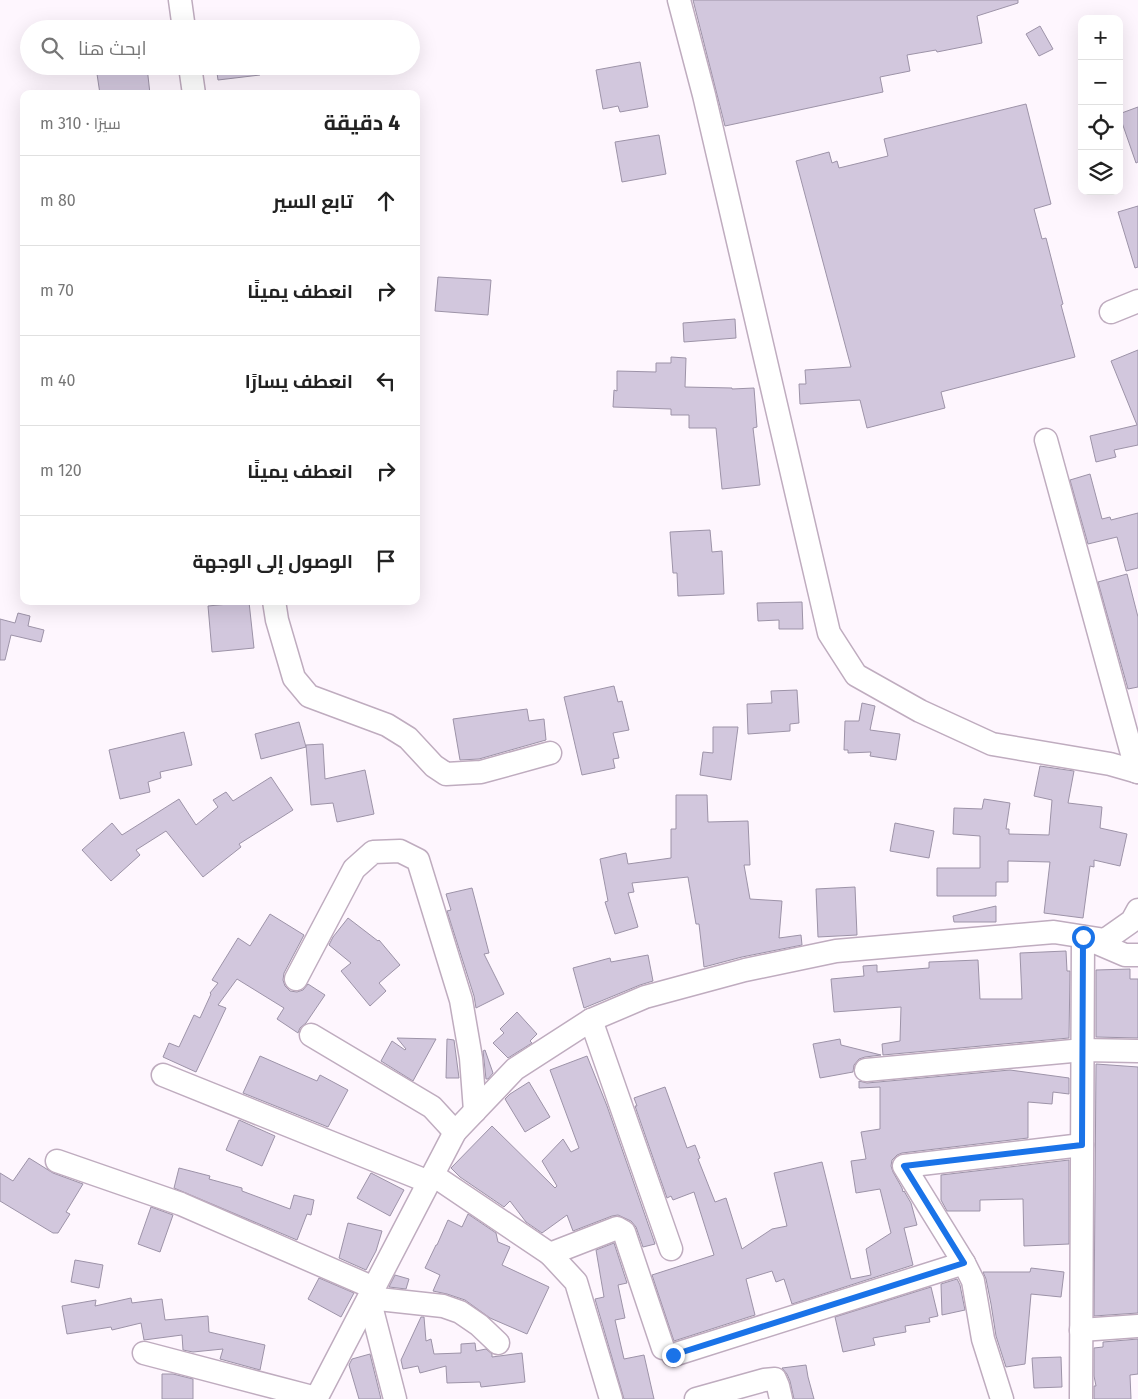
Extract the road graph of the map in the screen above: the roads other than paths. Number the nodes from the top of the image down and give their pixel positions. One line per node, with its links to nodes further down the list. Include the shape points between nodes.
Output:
1 (180, 0): 3 (street)
2 (679, 0): 11 (street, via 829,633 856,675 920,711 992,744 1110,764)
3 (183, 20)
4 (191, 75): 5 (street)
5 (193, 90)
6 (1138, 301): 7 (street)
7 (1111, 312)
8 (1046, 440): 11 (street)
9 (275, 605): 10 (street, via 294,678 310,696 387,725 408,738 446,774 480,772)
10 (550, 753)
11 (1137, 772)
12 (1138, 910): 13 (street, via 1132,921 1105,940)
13 (1083, 937): 14 (street, via 1125,955); 16 (street, via 1054,932 836,951 745,970 645,997); 18 (street)
14 (1138, 955)
15 (296, 979): 22 (street, via 354,869 374,852 400,850 418,860 461,1000 471,1058)
16 (591, 1020): 22 (street, via 515,1068); 27 (street)
17 (311, 1035): 23 (street, via 432,1107)
18 (1082, 1050): 19 (street); 20 (street); 24 (street)
19 (1138, 1051)
20 (866, 1070)
21 (163, 1075): 26 (street)
22 (475, 1111): 23 (street)
23 (455, 1132): 26 (street)
24 (1082, 1145): 29 (street, via 904,1166); 32 (street)
25 (58, 1160): 30 (street, via 181,1204)
26 (431, 1179): 28 (street); 30 (street)
27 (671, 1249)
28 (550, 1254): 29 (street, via 617,1228 624,1232 668,1351); 37 (street, via 576,1282)
29 (964, 1263): 40 (street, via 973,1281 983,1339)
30 (371, 1293): 33 (street, via 460,1312); 35 (street); 36 (street)
31 (1138, 1326): 32 (street)
32 (1081, 1330): 41 (street)
33 (498, 1344)
34 (144, 1353): 35 (street)
35 (316, 1398)
36 (395, 1399)
37 (611, 1399)
38 (696, 1399): 39 (street, via 774,1379)
39 (781, 1399)
40 (1002, 1399)
41 (1081, 1399)

